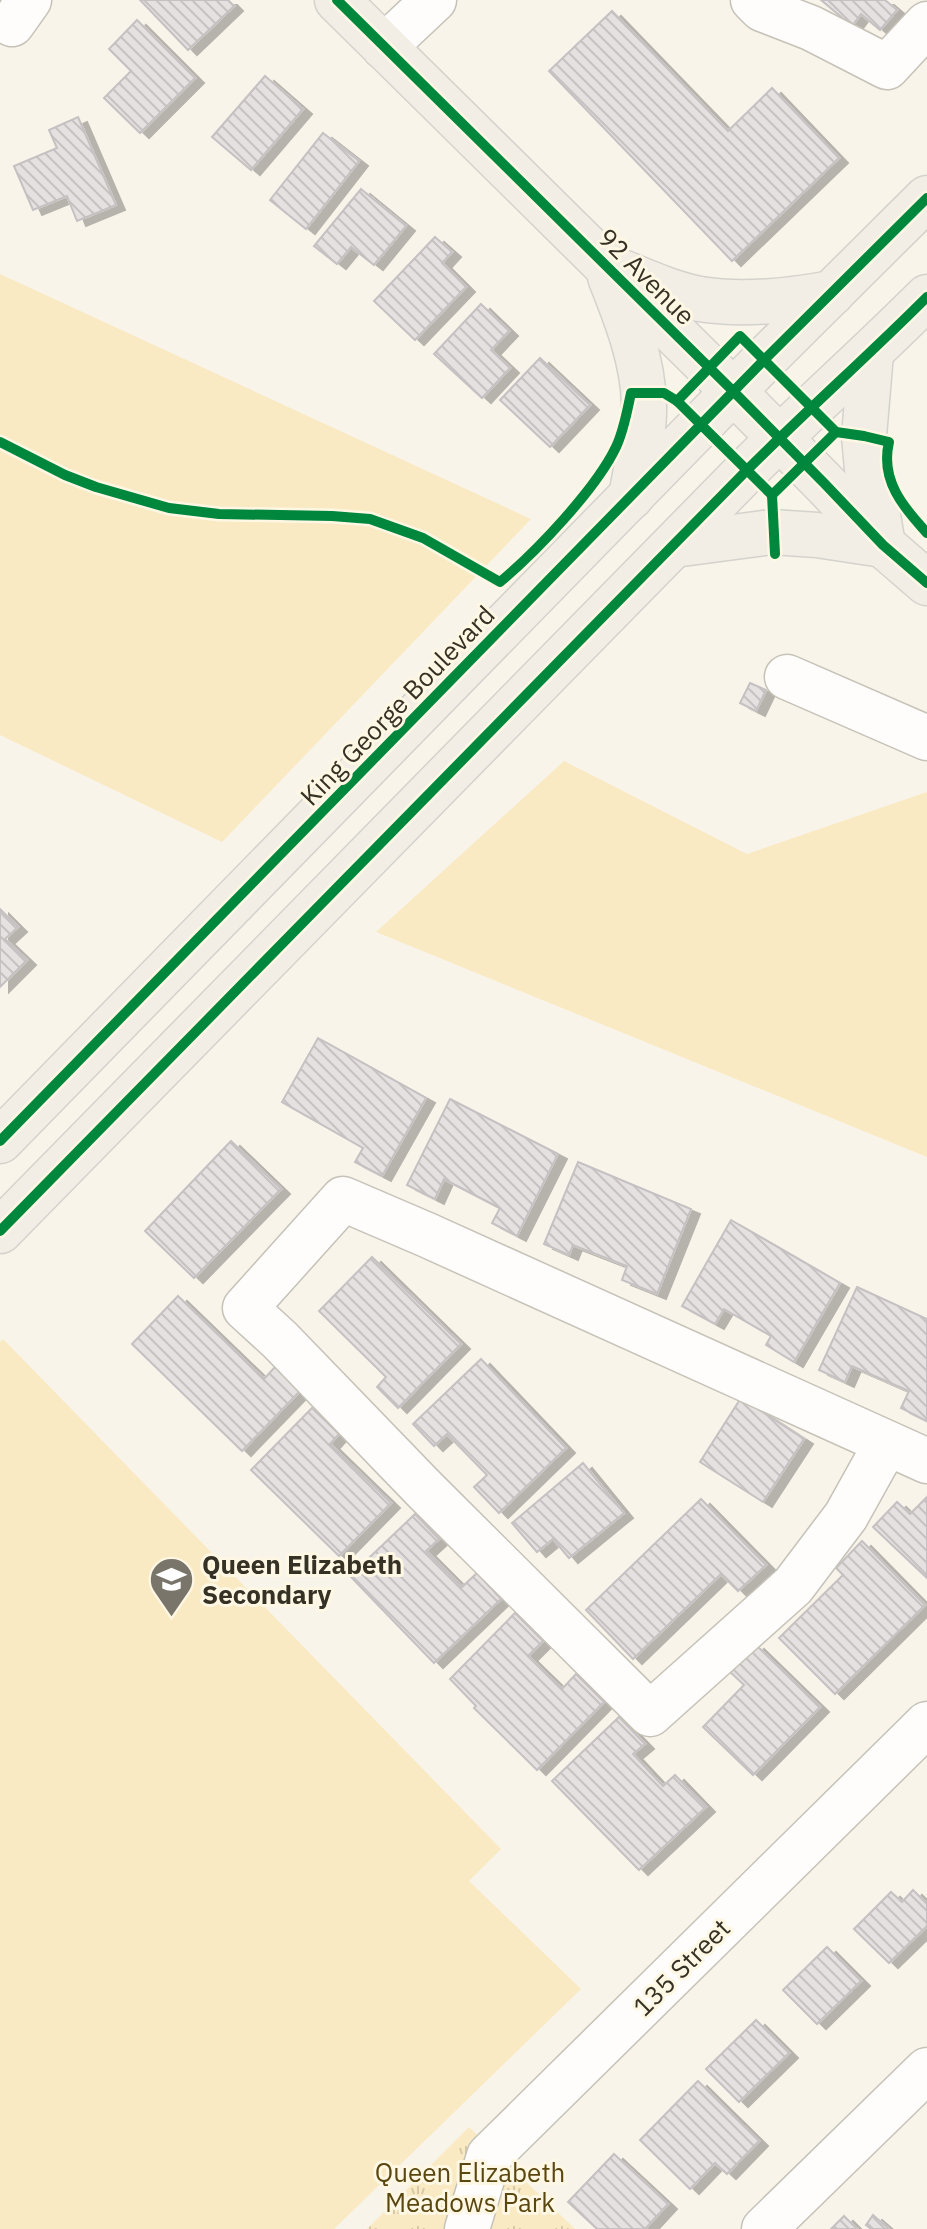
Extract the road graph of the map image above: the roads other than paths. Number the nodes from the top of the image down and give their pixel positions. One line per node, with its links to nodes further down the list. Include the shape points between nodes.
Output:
1 (337, 0): 5 (main road, 92 Avenue)
2 (434, 0): 5 (street)
3 (753, 0): 4 (street, via 762,9 887,67)
4 (927, 24)
5 (384, 47): 7 (main road, 92 Avenue)
6 (927, 198): 8 (main road, King George Boulevard)
7 (605, 265): 8 (main road, via 698,299 765,302); 11 (main road, 92 Avenue); 13 (main road, via 642,380 640,447)
8 (832, 293): 11 (main road, King George Boulevard)
9 (927, 297): 10 (main road)
10 (871, 353): 12 (main road); 15 (main road, via 864,436)
11 (734, 392): 12 (main road, 92 Avenue); 13 (main road, King George Boulevard)
12 (779, 439): 14 (main road); 15 (main road, 92 Avenue)
13 (631, 497): 19 (main road, King George Boulevard)
14 (674, 545): 15 (main road, via 772,532); 20 (main road)
15 (883, 545): 16 (main road, 92 Avenue)
16 (927, 583)
17 (787, 677): 18 (street)
18 (927, 738)
19 (0, 1141)
20 (0, 1231)
21 (886, 1444): 21 (street, via 343,1199 245,1308 650,1714 793,1586 846,1516); 22 (street)
22 (927, 1461)
23 (927, 1724): 25 (street, 135 Street, via 489,2156)
24 (927, 2070): 26 (street)
25 (467, 2229)
26 (764, 2229)

